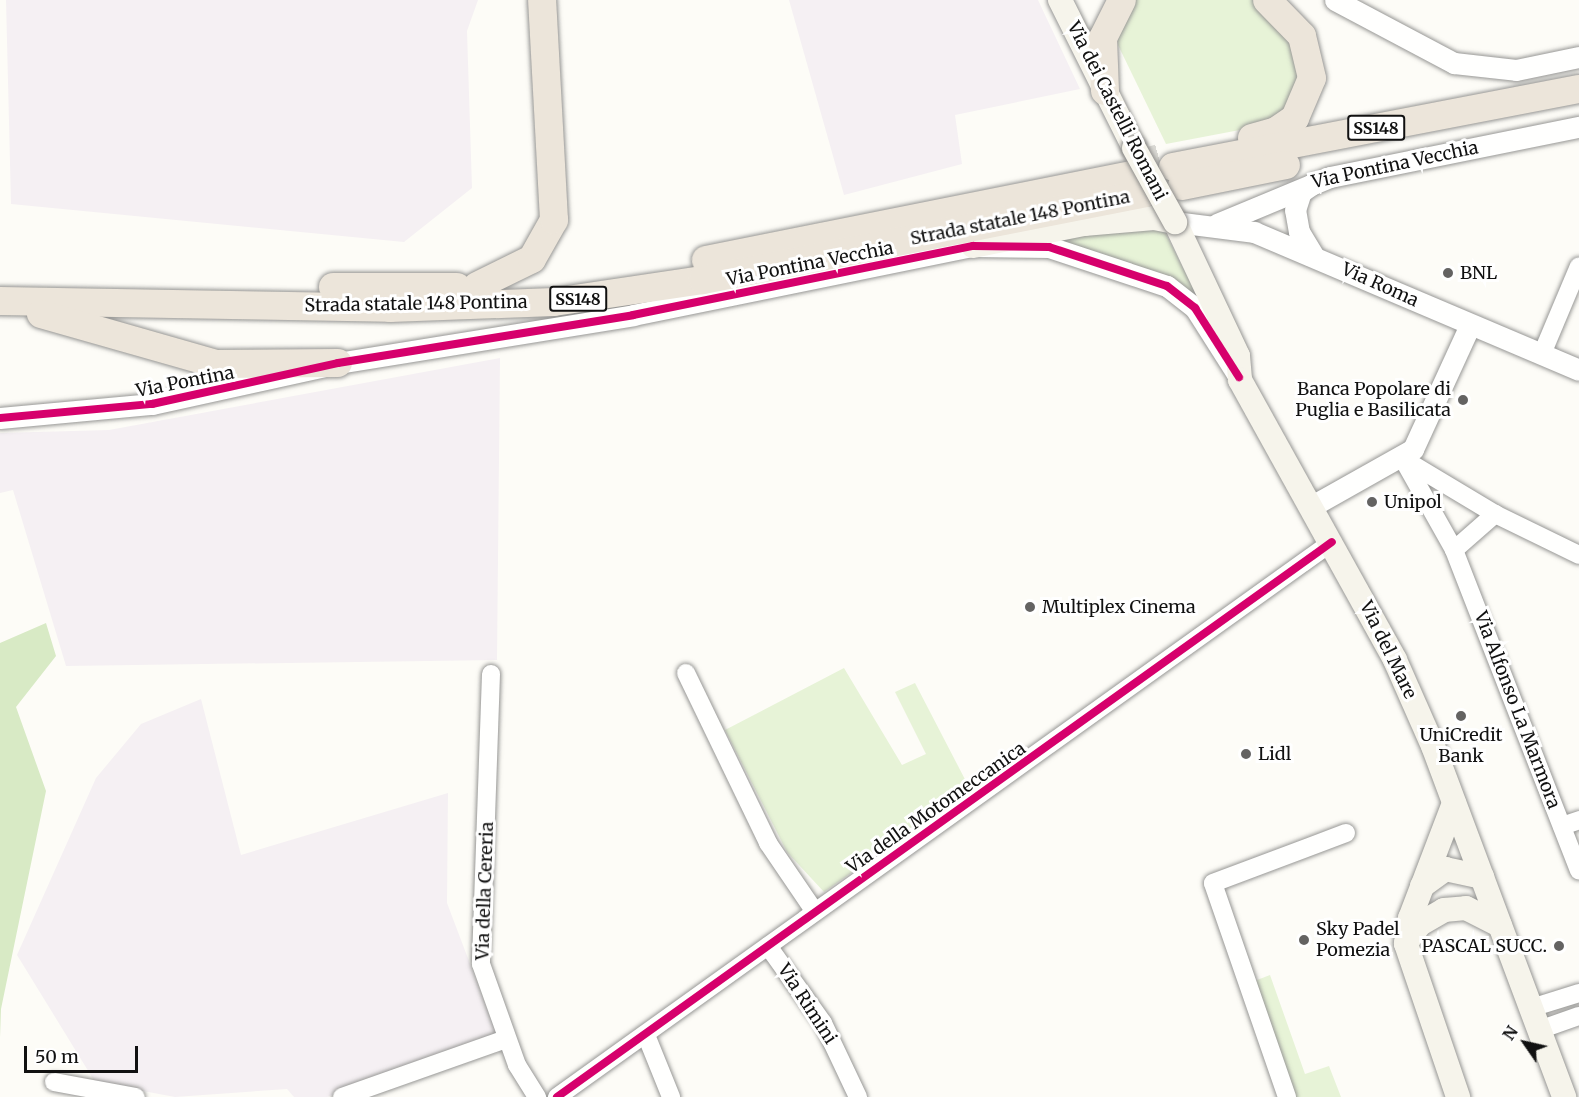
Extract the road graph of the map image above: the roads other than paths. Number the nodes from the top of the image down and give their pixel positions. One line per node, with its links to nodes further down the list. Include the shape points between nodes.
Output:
1 (542, 0): 20 (highway, via 554,220 528,263)
2 (1060, 0): 8 (main road, Via dei Castelli Romani)
3 (1268, 0): 11 (highway, via 1296,26 1309,51 1311,84 1301,110 1271,134)
4 (1335, 0): 6 (street, via 1454,63 1516,70)
5 (1111, 1): 8 (highway, via 1102,38)
6 (1579, 57)
7 (1579, 89): 11 (highway, SS148)
8 (1105, 91): 12 (main road, Via dei Castelli Romani)
9 (1579, 107): 11 (highway, SS148)
10 (1579, 127): 13 (street, Via Pontina Vecchia)
11 (1174, 169)
12 (1137, 170): 14 (main road, Via dei Castelli Romani, bridge); 20 (highway, Strada statale 148 Pontina / SS148, via 637,273); 21 (highway, Strada statale 148 Pontina / SS148, via 703,280 554,302 390,308)
13 (1323, 179): 15 (street, Via Pontina Vecchia); 17 (street, via 1304,189 1296,206 1299,232)
14 (1175, 222): 15 (street, Via Roma); 16 (main road, via 1154,218 1084,224); 27 (main road, Via del Mare, via 1238,356)
15 (1217, 224): 17 (street, Via Roma)
16 (973, 246): 25 (street, Via Pontina Vecchia, via 633,315); 27 (street, Via Pontina Vecchia, via 1049,247 1167,286 1195,308)
17 (1313, 255): 23 (street, Via Roma)
18 (1579, 266): 24 (street)
19 (0, 283): 20 (highway, Strada statale 148 Pontina / SS148)
20 (477, 286)
21 (0, 301)
22 (0, 307): 25 (highway, via 68,319 216,364)
23 (1470, 325): 24 (street, Via Roma); 29 (street, via 1421,438)
24 (1542, 354): 26 (street, Via Roma)
25 (338, 363): 28 (street, Via Pontina, via 152,404)
26 (1579, 370)
27 (1239, 377): 30 (main road, Via del Mare)
28 (0, 418)
29 (1403, 459): 30 (street); 31 (street); 33 (street, Via Alfonso La Marmora)
30 (1312, 506): 32 (main road, Via del Mare)
31 (1495, 514): 33 (street); 34 (street)
32 (1332, 542): 37 (main road, Via del Mare, via 1395,660); 43 (street, Via della Motomeccanica)
33 (1454, 550): 38 (street, Via Alfonso La Marmora)
34 (1579, 555)
35 (491, 674): 51 (street, Via della Cereria, via 481,964)
36 (686, 674): 43 (street, via 768,843)
37 (1454, 803): 41 (main road, Via del Mare); 42 (main road)
38 (1570, 823): 40 (street, Via Alfonso La Marmora)
39 (1346, 833): 59 (street, via 1213,883)
40 (1579, 870)
41 (1482, 878): 42 (main road, via 1446,869); 44 (main road, Via del Mare)
42 (1422, 886): 45 (main road)
43 (815, 912): 46 (street, Via della Motomeccanica)
44 (1500, 925): 45 (main road, via 1472,910 1444,910 1420,924); 49 (main road, Via del Mare)
45 (1406, 944): 60 (main road)
46 (768, 946): 50 (street, Via della Motomeccanica); 58 (street, Via Rimini, via 823,1023)
47 (1579, 993): 49 (street)
48 (1579, 1016): 49 (street)
49 (1535, 1019): 61 (main road, Via del Mare)
50 (646, 1035): 56 (street, Via della Motomeccanica); 57 (street)
51 (506, 1038): 54 (street); 55 (street, Via della Cereria)
52 (54, 1082): 53 (street)
53 (136, 1097)
54 (342, 1097)
55 (537, 1097)
56 (557, 1097)
57 (671, 1097)
58 (858, 1097)
59 (1287, 1097)
60 (1458, 1097)
61 (1564, 1097)

